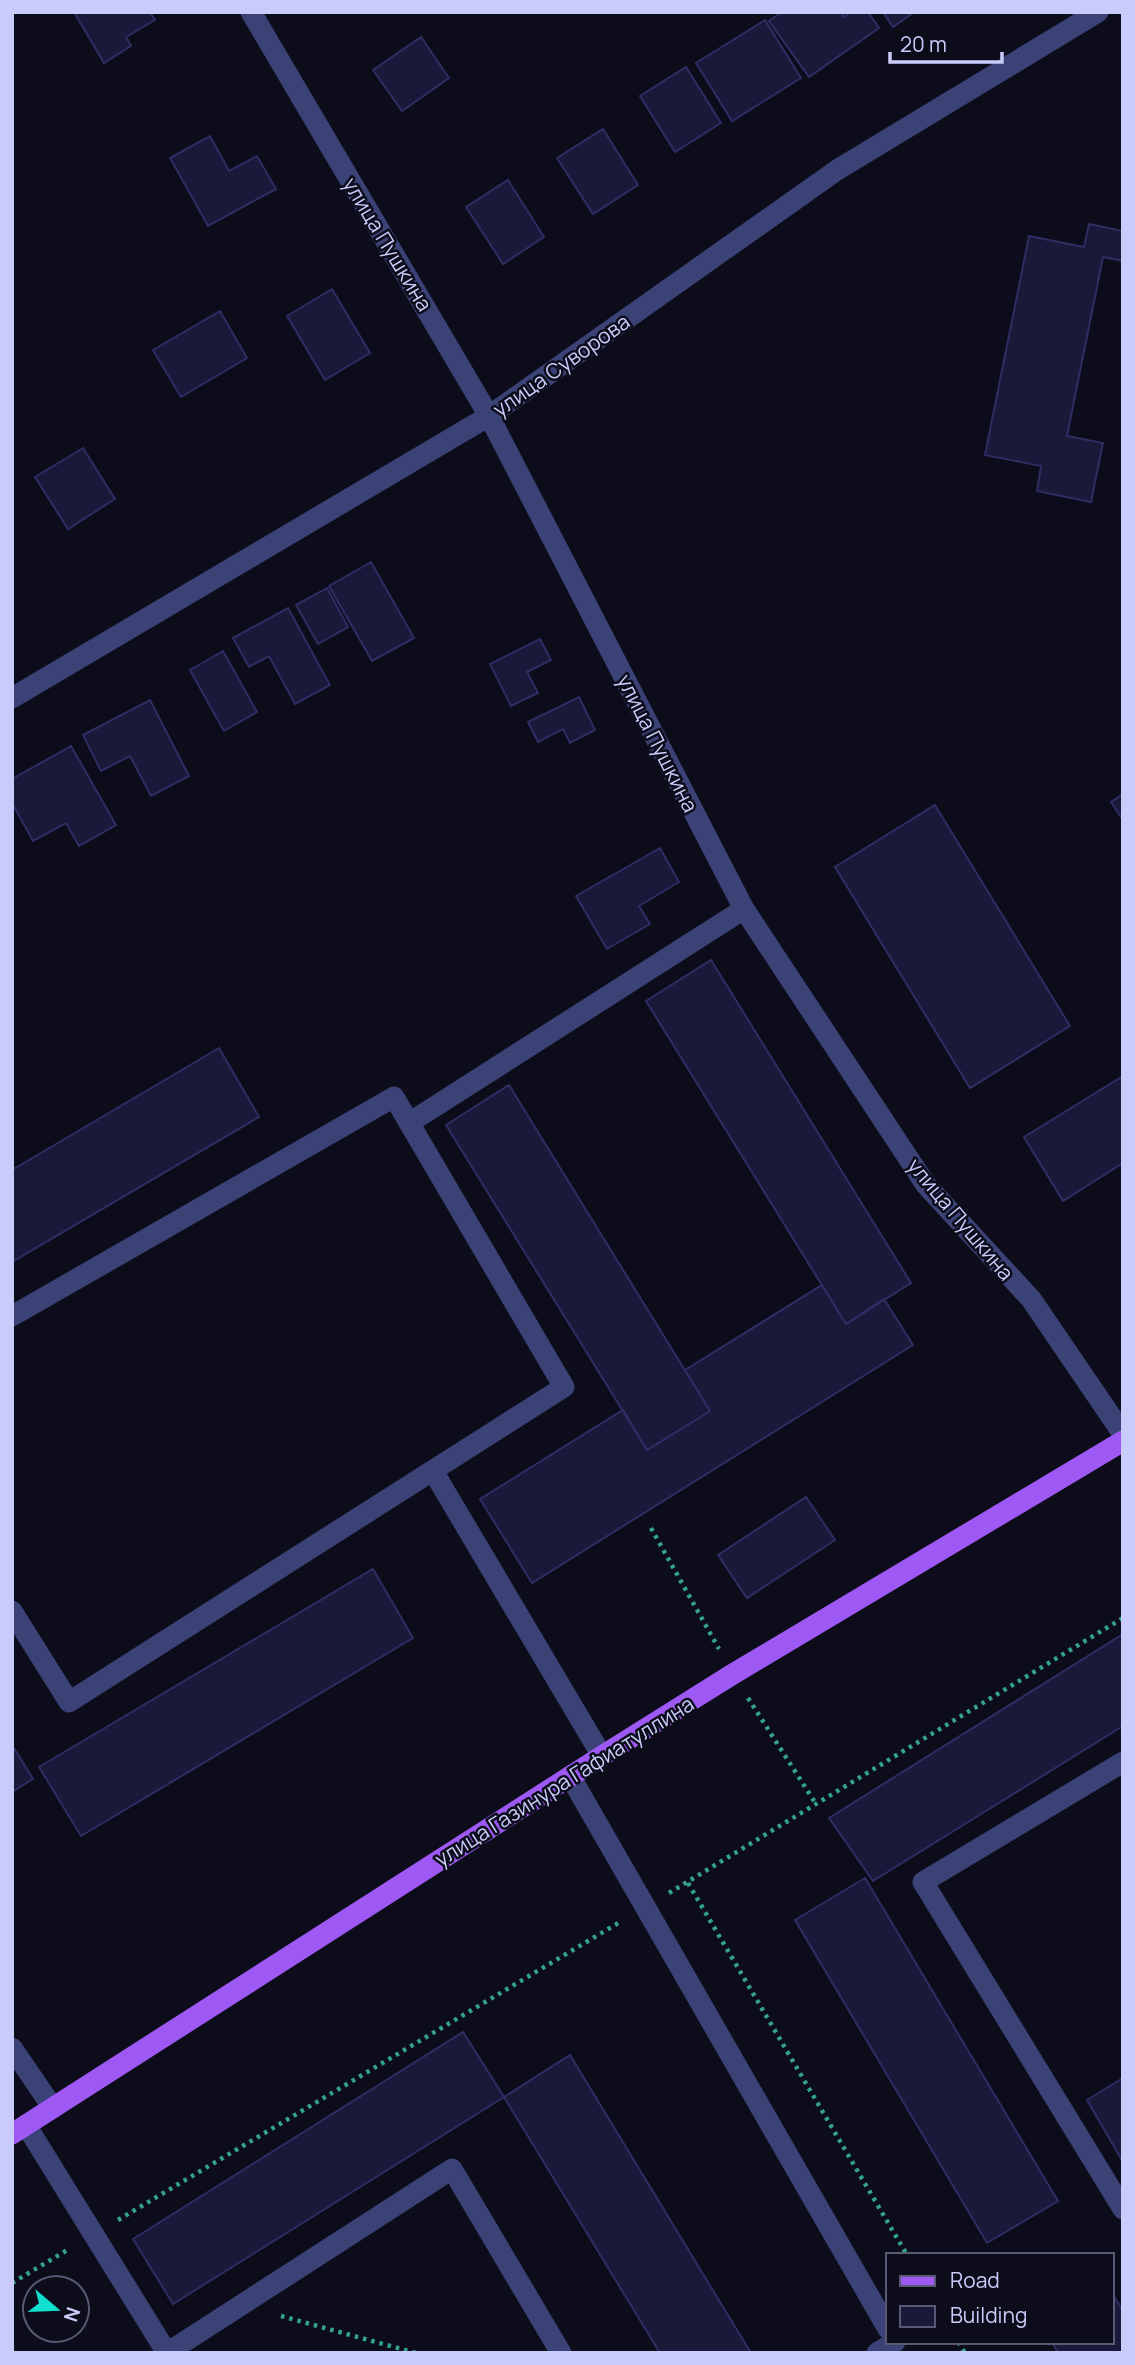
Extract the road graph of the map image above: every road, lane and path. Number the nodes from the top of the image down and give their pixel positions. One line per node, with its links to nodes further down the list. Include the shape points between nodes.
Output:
1 (251, 12): 3 (street, улица Пушкина)
2 (1098, 12): 3 (street, улица Суворова, via 837,170)
3 (489, 416): 4 (street, улица Суворова); 5 (street, улица Пушкина)
4 (12, 698)
5 (744, 909): 6 (street); 8 (street, улица Пушкина, via 926,1185 1031,1300)
6 (410, 1123): 7 (street, via 394,1097); 10 (street, via 564,1387)
7 (12, 1316)
8 (1123, 1434)
9 (1123, 1441): 13 (main road, улица Газинура Гафиатуллина)
10 (433, 1471): 11 (street, via 69,1702); 13 (street)
11 (12, 1611)
12 (1123, 1618): 16 (path)
13 (602, 1756): 15 (main road, улица Газинура Гафиатуллина)
14 (1123, 1762): 21 (street, via 923,1882)
15 (570, 1776): 17 (street); 19 (main road, улица Газинура Гафиатуллина)
16 (688, 1883): 17 (path); 23 (path)
17 (646, 1907): 22 (path); 26 (street)
18 (12, 2048): 19 (street)
19 (53, 2108): 20 (main road, улица Газинура Гафиатуллина)
20 (19, 2130): 22 (street)
21 (1122, 2206)
22 (94, 2234): 24 (path); 27 (street)
23 (905, 2253)
24 (12, 2283)
25 (243, 2305): 27 (street); 28 (path); 29 (street, via 452,2169)
26 (886, 2326)
27 (167, 2353)
28 (415, 2353)
29 (561, 2353)

